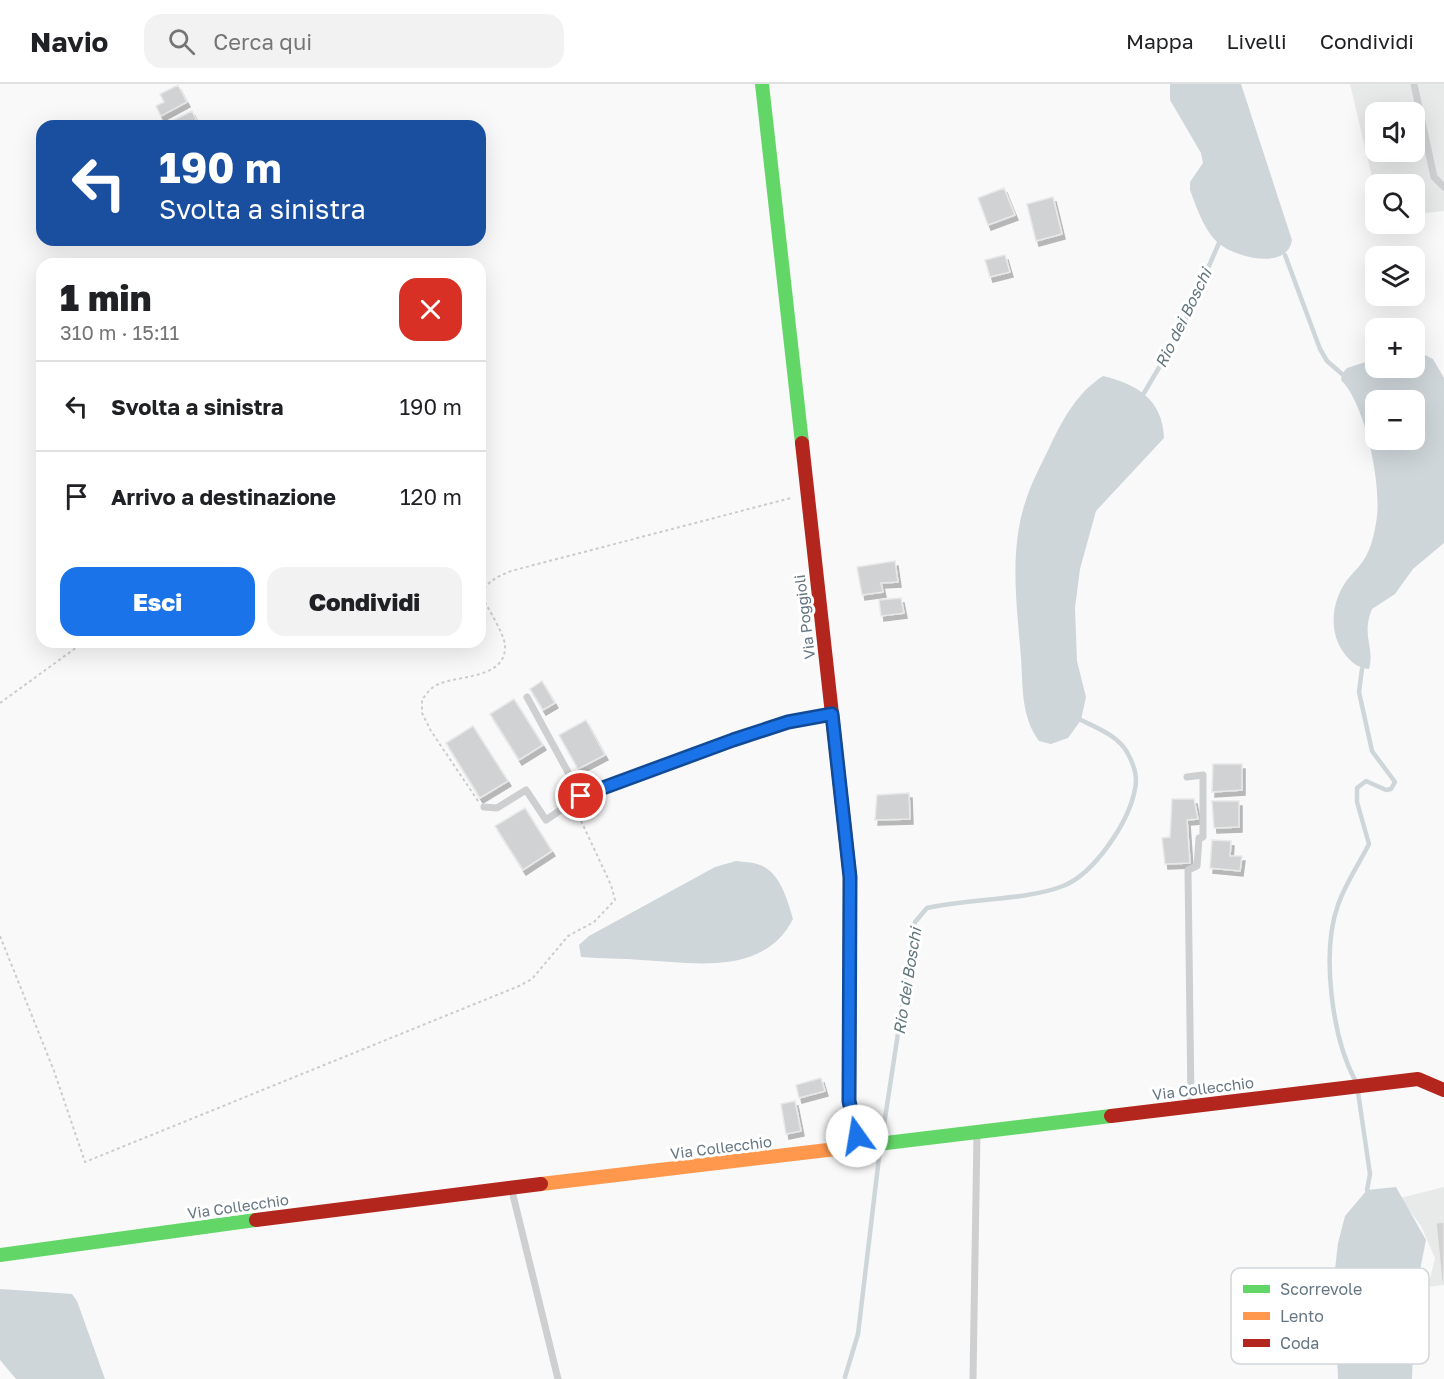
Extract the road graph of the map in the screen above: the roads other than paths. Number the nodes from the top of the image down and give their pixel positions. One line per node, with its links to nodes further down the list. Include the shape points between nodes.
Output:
1 (762, 84): 5 (street, Via Poggioli)
2 (1414, 84): 3 (lane, via 1434,177)
3 (1444, 187)
4 (528, 697): 7 (lane)
5 (832, 714): 7 (lane, via 788,722); 12 (street, Via Poggioli, via 850,877 849,1101)
6 (1187, 777): 10 (lane, via 1203,776 1203,837 1199,838 1197,866 1188,870)
7 (581, 796): 8 (lane, via 546,820 526,790 497,808)
8 (484, 807)
9 (1444, 1090): 10 (street, Via Collecchio, via 1418,1079)
10 (1191, 1106): 11 (street, Via Collecchio)
11 (977, 1133): 12 (street, Via Collecchio); 16 (lane)
12 (860, 1147): 13 (street, Via Collecchio)
13 (511, 1188): 14 (street, Via Collecchio); 15 (lane)
14 (0, 1255)
15 (558, 1379)
16 (973, 1379)

